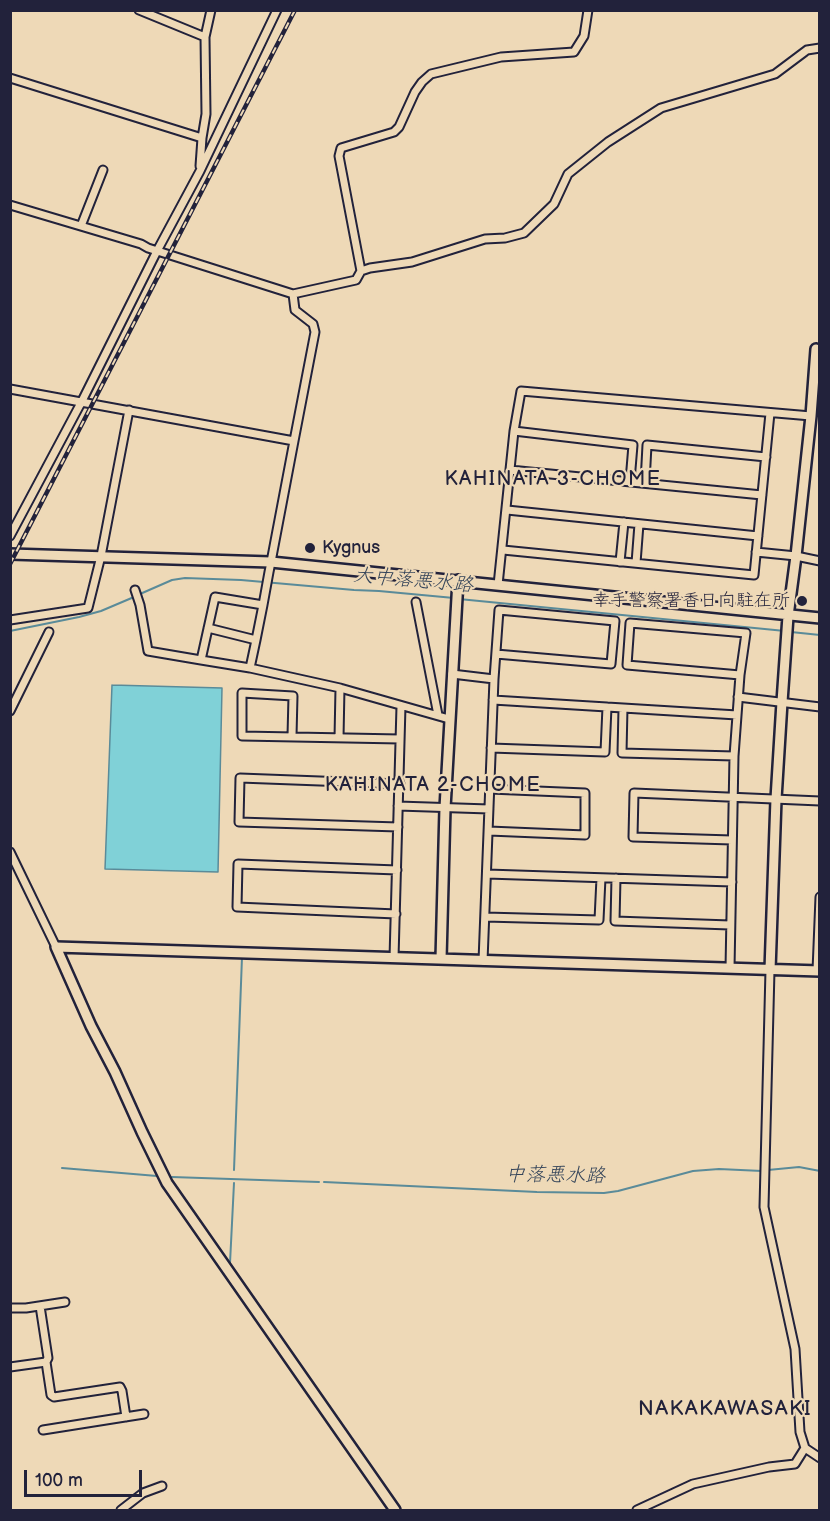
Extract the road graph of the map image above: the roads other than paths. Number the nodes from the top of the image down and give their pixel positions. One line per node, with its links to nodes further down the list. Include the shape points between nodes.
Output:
1 (139, 10): 5 (street)
2 (211, 10): 5 (street)
3 (277, 10): 10 (street)
4 (588, 10): 14 (street, via 584,36 574,52 501,57 431,74 415,92 394,132 341,148 339,156)
5 (205, 37): 8 (street, via 206,114)
6 (819, 48): 14 (street, via 807,50 775,74 661,108 568,174 554,204 524,233 485,239 412,262)
7 (10, 78): 8 (street)
8 (202, 138): 10 (street)
9 (103, 170): 12 (street)
10 (200, 171): 13 (street)
11 (10, 205): 12 (street)
12 (81, 225): 13 (street)
13 (157, 251): 15 (street); 18 (street)
14 (361, 271): 15 (street, via 356,280)
15 (293, 294): 23 (street, via 296,310 313,324 315,332)
16 (818, 349): 21 (street)
17 (10, 388): 18 (street)
18 (82, 400): 19 (street); 32 (street)
19 (129, 410): 23 (street); 37 (street)
20 (770, 413): 21 (street); 22 (street, via 520,391); 24 (street)
21 (811, 416): 38 (street)
22 (514, 431): 25 (street); 26 (street, via 633,445)
23 (294, 441): 42 (street)
24 (766, 457): 27 (street, via 647,445); 28 (street)
25 (510, 470): 26 (street); 29 (street)
26 (630, 482): 27 (street)
27 (645, 483): 28 (street)
28 (762, 495): 33 (street)
29 (507, 510): 30 (street); 34 (street)
30 (624, 522): 31 (street); 40 (street)
31 (639, 524): 33 (street); 41 (street)
32 (10, 536)
33 (758, 536): 35 (street)
34 (502, 550): 40 (street); 44 (street)
35 (756, 552): 38 (street); 41 (street, via 754,575)
36 (10, 554): 37 (street)
37 (101, 556): 42 (street); 50 (street, via 88,608)
38 (796, 556): 39 (street); 48 (street)
39 (819, 561)
40 (620, 562): 41 (street)
41 (636, 563)
42 (270, 567): 43 (street); 47 (street)
43 (458, 580): 44 (street); 57 (street)
44 (498, 585): 48 (street)
45 (135, 590): 55 (street, via 148,651)
46 (416, 602): 70 (street)
47 (263, 605): 51 (street, via 215,597); 53 (street)
48 (788, 616): 49 (street); 63 (street)
49 (819, 618)
50 (10, 620)
51 (208, 628): 53 (street); 55 (street)
52 (49, 632): 68 (street)
53 (255, 640): 56 (street)
54 (496, 654): 54 (street, via 499,610 615,621 611,664); 59 (street)
55 (201, 660): 56 (street)
56 (250, 668): 60 (street)
57 (452, 674): 59 (street); 71 (street)
58 (740, 675): 58 (street, via 627,665 630,622 746,633); 61 (street)
59 (494, 679): 62 (street)
60 (340, 688): 64 (street); 73 (street)
61 (738, 697): 63 (street); 69 (street)
62 (493, 700): 65 (street); 75 (street)
63 (782, 702): 66 (street); 80 (street)
64 (401, 706): 70 (street); 74 (street)
65 (607, 707): 67 (street); 75 (street, via 605,752)
66 (819, 707)
67 (623, 708): 69 (street); 76 (street, via 622,753)
68 (10, 711)
69 (737, 715): 76 (street)
70 (438, 716): 71 (street)
71 (449, 719): 83 (street)
72 (292, 736): 72 (street, via 242,736 242,693 293,696); 73 (street)
73 (339, 738): 74 (street)
74 (400, 740): 77 (street)
75 (491, 748): 78 (street)
76 (734, 756): 79 (street)
77 (400, 784): 82 (street); 85 (street, via 240,778 239,822)
78 (490, 789): 84 (street); 86 (street, via 585,793 585,835)
79 (733, 798): 80 (street); 87 (street); 87 (street, via 634,793 633,826 633,837)
80 (776, 799): 81 (street); 104 (street)
81 (819, 801)
82 (398, 806): 83 (street); 85 (street)
83 (445, 808): 84 (street); 101 (street)
84 (489, 810): 86 (street)
85 (398, 827): 89 (street)
86 (489, 831): 90 (street)
87 (732, 840): 93 (street)
88 (10, 852): 99 (street)
89 (397, 870): 95 (street); 95 (street, via 238,864 237,907)
90 (487, 874): 91 (street); 96 (street)
91 (601, 878): 92 (street); 96 (street, via 599,920)
92 (616, 878): 93 (street); 98 (street, via 615,921)
93 (732, 882): 98 (street)
94 (819, 897): 97 (street)
95 (396, 914): 100 (street)
96 (485, 917): 102 (street)
97 (819, 923): 105 (street)
98 (730, 925): 103 (street)
99 (56, 947): 100 (street); 118 (street, via 167,1183)
100 (394, 958): 101 (street)
101 (441, 959): 102 (street)
102 (483, 961): 103 (street)
103 (730, 968): 104 (street)
104 (770, 970): 105 (street); 114 (street, via 764,1207 795,1349 800,1432)
105 (818, 971)
106 (65, 1302): 107 (street)
107 (40, 1306): 108 (street); 109 (street)
108 (10, 1308)
109 (46, 1362): 110 (street); 112 (street, via 51,1395 120,1387)
110 (10, 1367)
111 (144, 1414): 112 (street)
112 (126, 1417): 113 (street)
113 (43, 1430)
114 (805, 1448): 115 (street); 119 (street, via 795,1464 693,1484)
115 (819, 1458)
116 (162, 1486): 117 (street, via 142,1492)
117 (121, 1510)
118 (395, 1510)
119 (637, 1510)

